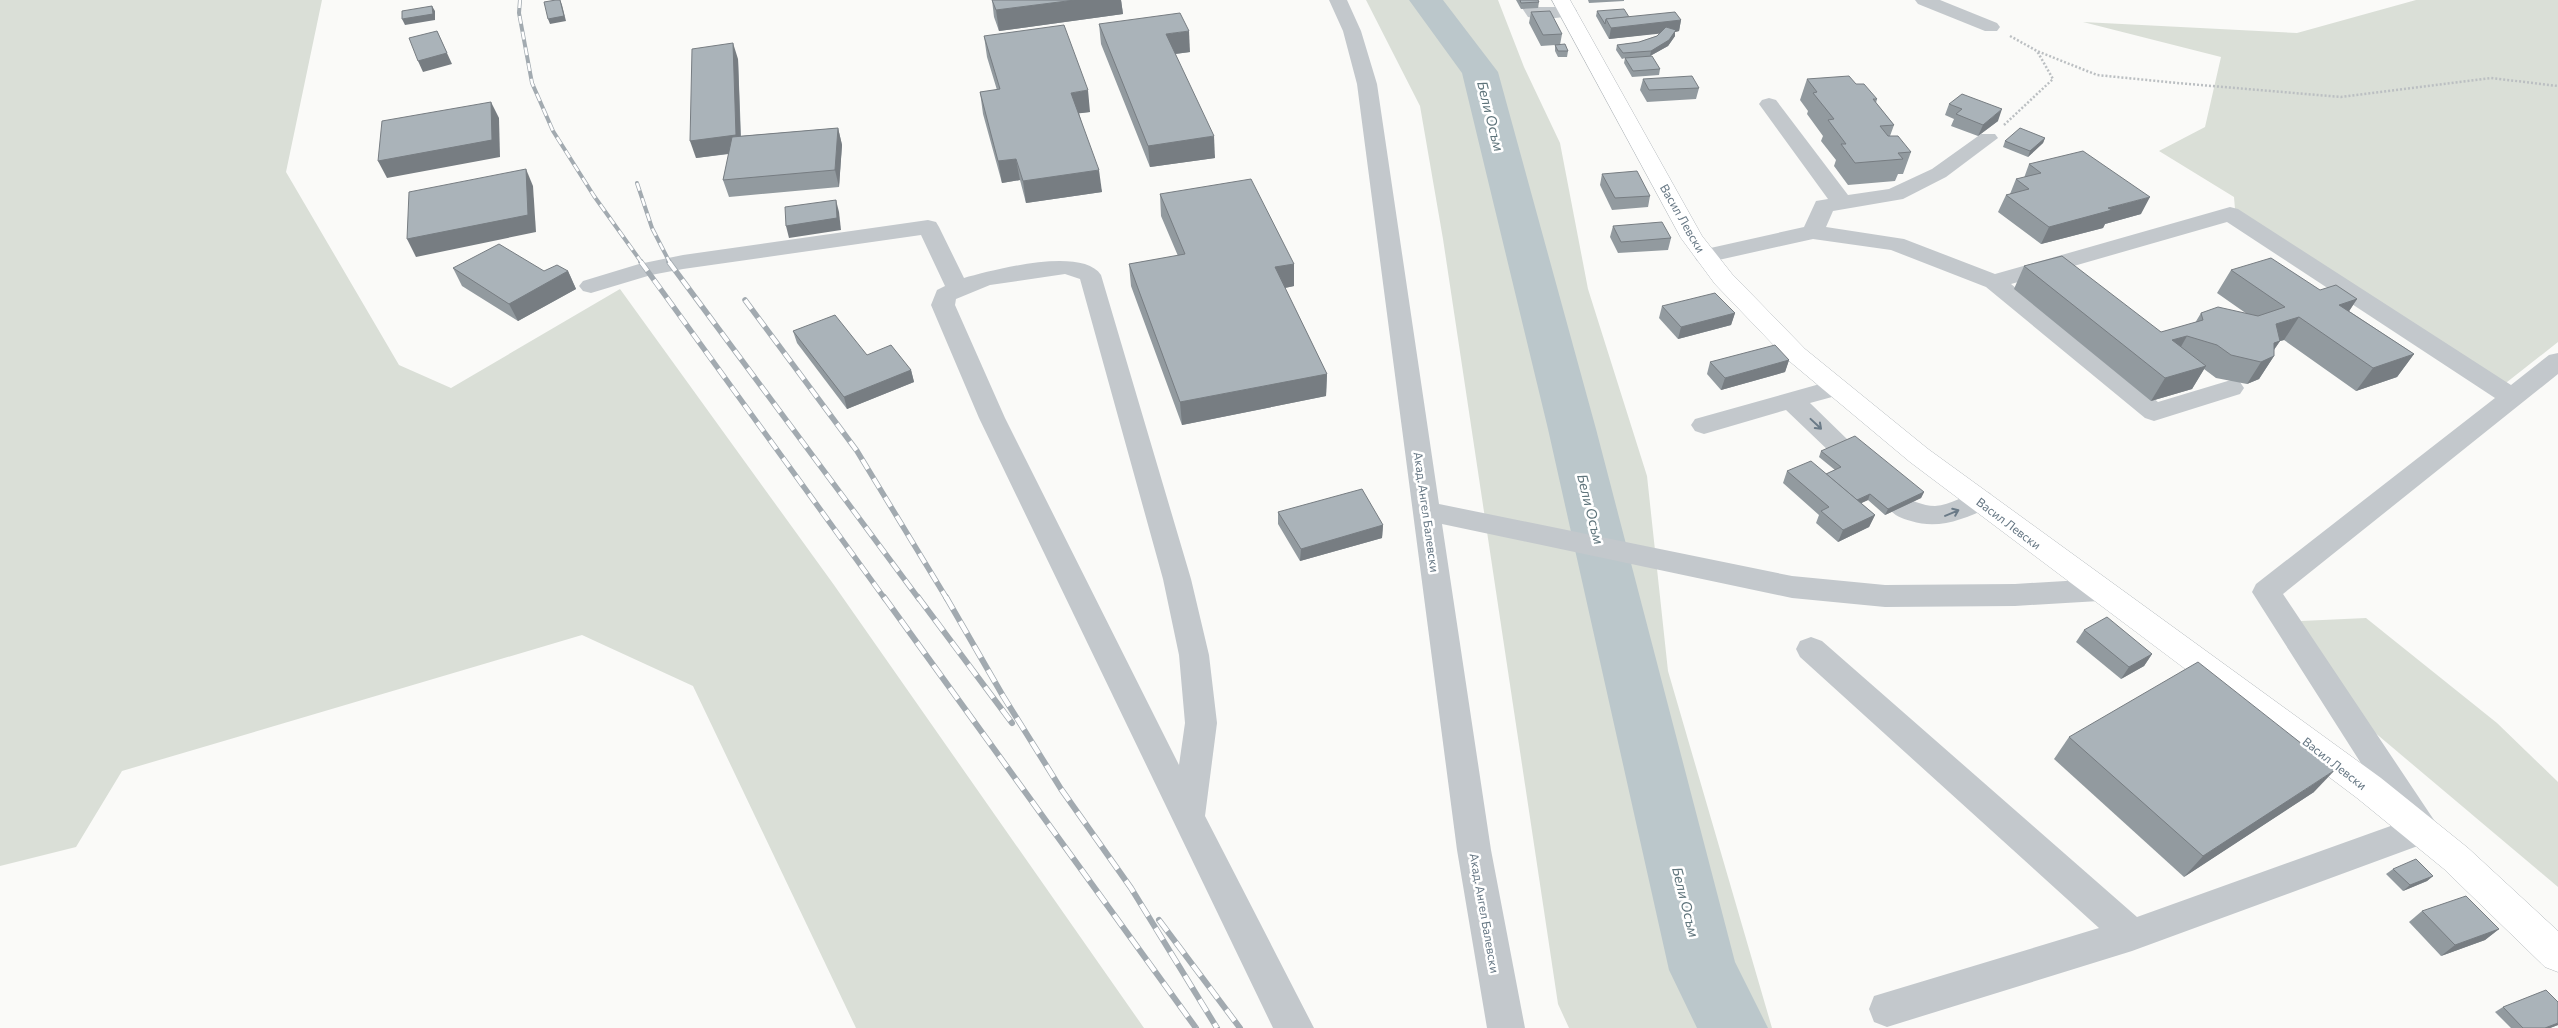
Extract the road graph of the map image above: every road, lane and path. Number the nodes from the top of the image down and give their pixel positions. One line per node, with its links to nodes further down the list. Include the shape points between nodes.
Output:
1 (1338, 0): 25 (street, Акад. Ангел Балевски, via 1356,43 1367,84)
2 (1924, 0): 5 (street)
3 (1565, 6): 4 (street, via 1534,13); 12 (main road, Васил Левски, via 1692,238)
4 (1531, 8)
5 (1991, 27): 6 (path)
6 (2037, 51): 7 (path, via 2097,75 2341,97 2491,78); 9 (path, via 2053,79)
7 (2558, 86)
8 (1769, 104): 10 (street)
9 (1988, 138): 10 (street, via 1939,173 1895,194)
10 (1841, 201): 11 (street, via 1824,206)
11 (1812, 232): 12 (street); 13 (street, via 1896,244)
12 (1705, 256): 17 (main road, Васил Левски, via 1758,315)
13 (1994, 282): 18 (street, via 2154,412); 19 (street, via 2230,214)
14 (591, 286): 15 (street, via 683,262 928,228)
15 (957, 287): 28 (street, via 945,295 943,305 966,361); 28 (street, via 1065,267 1090,275 1174,570 1194,655 1201,723)
16 (2558, 361): 19 (street)
17 (1834, 388): 20 (street); 23 (main road, Васил Левски)
18 (2231, 388)
19 (2511, 397): 29 (street, via 2266,592)
20 (1791, 400): 21 (street); 22 (street, one-way to 22)
21 (1704, 425)
22 (1840, 447)
23 (1980, 500): 24 (street, one-way to 23, via 1922,515 1945,516); 26 (main road, Васил Левски)
24 (1902, 507)
25 (1427, 511): 26 (street, via 1792,588 1885,596 2015,595); 34 (street, Акад. Ангел Балевски, via 1474,850)
26 (2099, 590): 29 (main road, Васил Левски, via 2254,700)
27 (1811, 649): 30 (street)
28 (1188, 818): 33 (street, via 1287,1018)
29 (2422, 830): 30 (street); 31 (main road, Васил Левски)
30 (2132, 935): 32 (street)
31 (2558, 955)
32 (1887, 1010)
33 (1295, 1028)
34 (1505, 1028)

